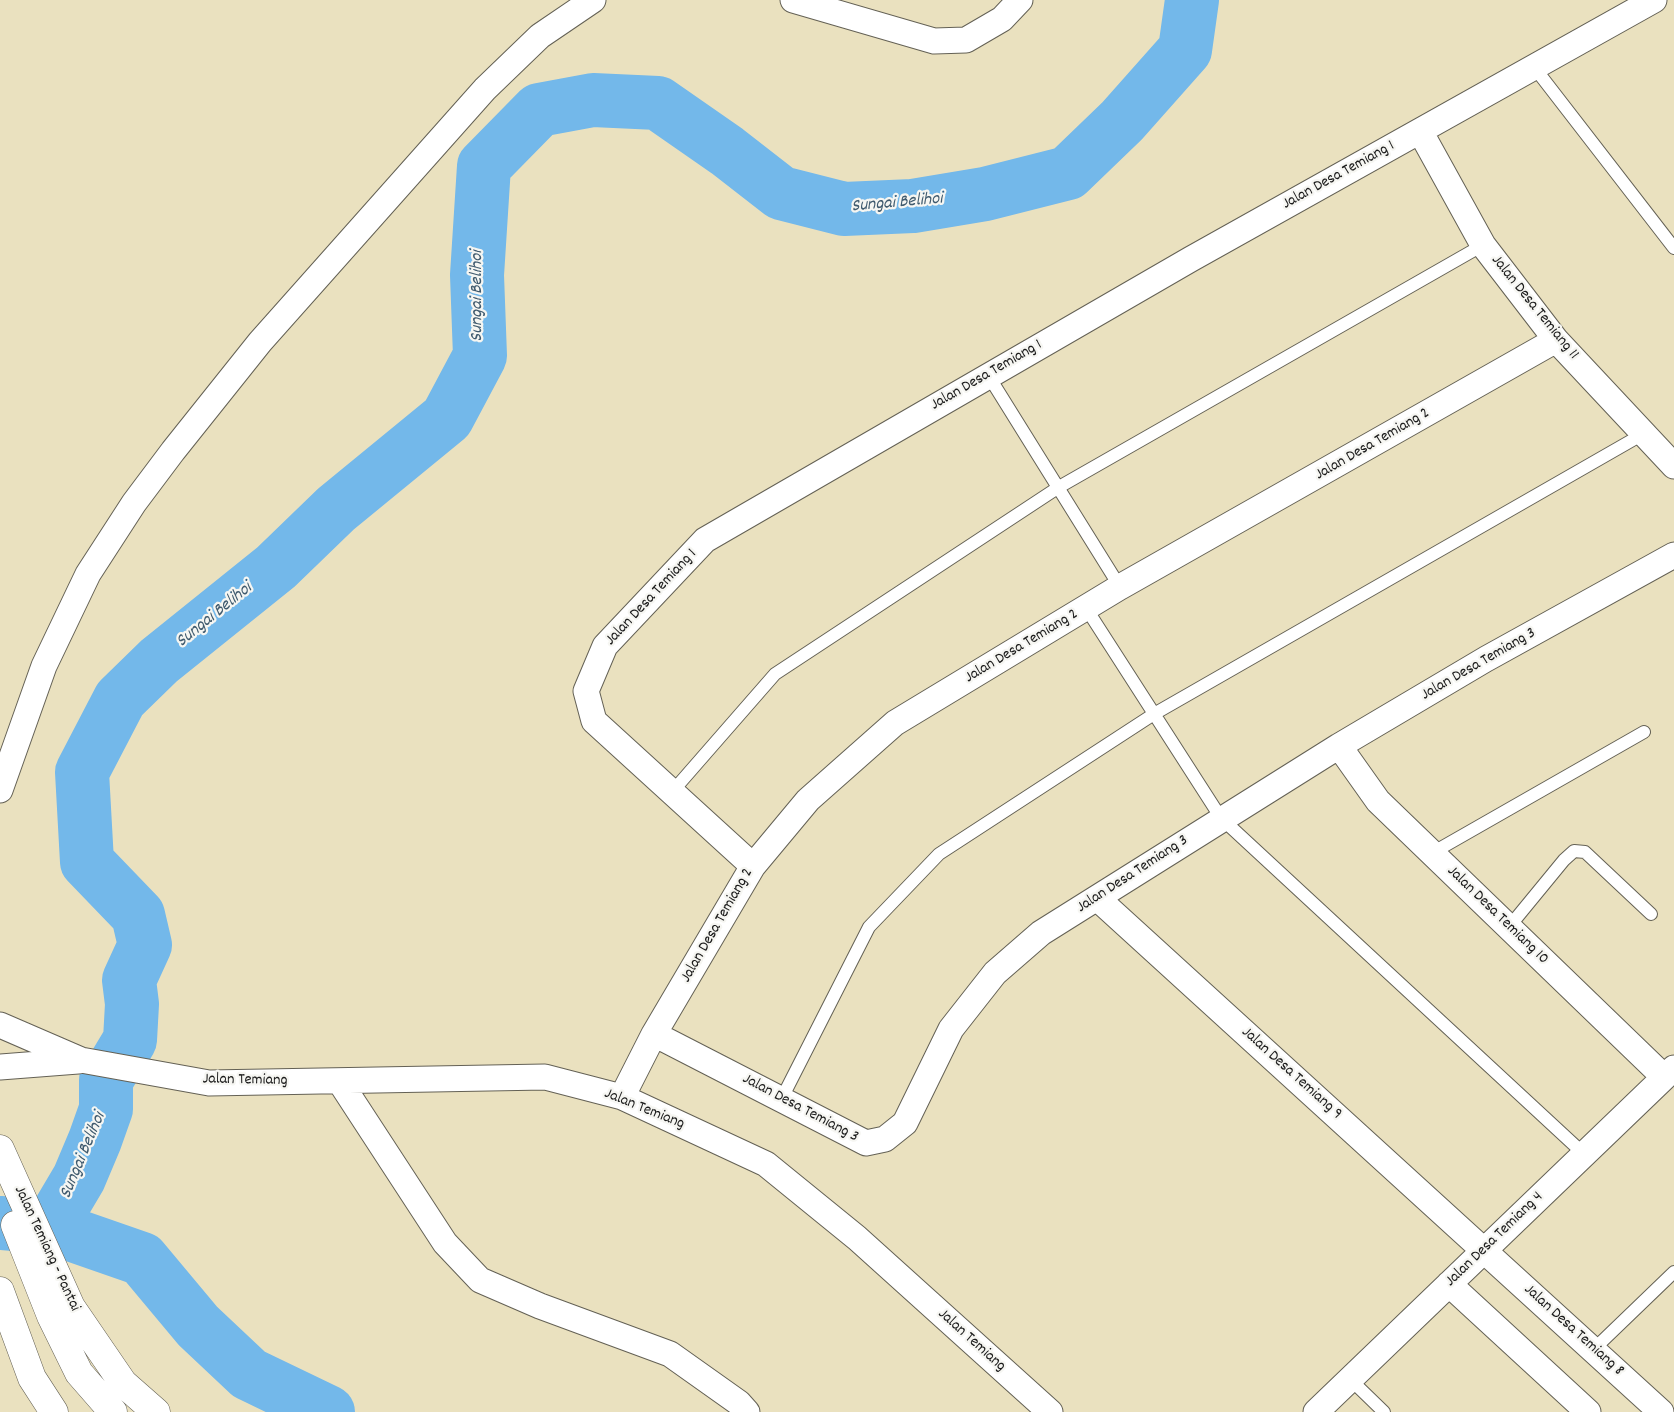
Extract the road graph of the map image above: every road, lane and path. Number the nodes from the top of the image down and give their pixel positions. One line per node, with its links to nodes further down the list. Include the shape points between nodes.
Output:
1 (593, 0): 20 (street, via 540,36 485,88 260,342 167,458 88,574 44,666)
2 (793, 0): 3 (street, via 934,41 966,40 1002,19)
3 (1020, 0)
4 (1654, 0): 5 (street, Jalan Desa Temiang 1)
5 (1534, 67): 6 (street, Jalan Desa Temiang 1); 8 (lane)
6 (1420, 131): 7 (street, Jalan Desa Temiang 11); 10 (street, Jalan Desa Temiang 1)
7 (1483, 245): 9 (street, Jalan Desa Temiang 11); 13 (lane)
8 (1674, 248)
9 (1556, 340): 11 (street, Jalan Desa Temiang 11); 15 (street, Jalan Desa Temiang 2)
10 (988, 375): 13 (lane); 21 (street, Jalan Desa Temiang 1, via 705,540 606,646 586,691 594,721)
11 (1643, 434): 12 (street, Jalan Desa Temiang 11); 17 (lane)
12 (1674, 466)
13 (1059, 487): 15 (lane); 21 (lane, via 775,674)
14 (1674, 555): 19 (street, Jalan Desa Temiang 3, via 1486,659)
15 (1120, 587): 16 (street, Jalan Desa Temiang 2)
16 (1086, 608): 17 (lane); 24 (street, Jalan Desa Temiang 2, via 895,723 808,800)
17 (1154, 714): 22 (lane); 35 (lane, via 939,854 869,927)
18 (1644, 732): 23 (lane)
19 (1339, 746): 22 (street, Jalan Desa Temiang 3); 23 (street, Jalan Desa Temiang 10, via 1378,801)
20 (0, 790)
21 (672, 792): 24 (street, Jalan Desa Temiang 1)
22 (1221, 818): 25 (street, Jalan Desa Temiang 3); 37 (lane)
23 (1432, 853): 27 (street, Jalan Desa Temiang 10)
24 (753, 866): 29 (street, Jalan Desa Temiang 2)
25 (1097, 898): 35 (street, Jalan Desa Temiang 3, via 1041,932 995,972 951,1029 905,1123 885,1140 866,1143); 39 (street, Jalan Desa Temiang 9)
26 (1651, 914): 27 (lane, via 1585,852 1574,851)
27 (1509, 927): 32 (street, Jalan Desa Temiang 10)
28 (0, 1025): 30 (street, Jalan Temiang)
29 (654, 1034): 34 (street, Jalan Desa Temiang 2); 35 (street, Jalan Desa Temiang 3)
30 (81, 1060): 31 (street, Jalan Temiang); 33 (street, Jalan Temiang, via 209,1083)
31 (0, 1067)
32 (1669, 1072): 37 (street, Jalan Desa Temiang 4)
33 (340, 1082): 34 (street, Jalan Temiang, via 545,1077); 48 (street, via 445,1243 480,1280 670,1354)
34 (622, 1097): 49 (street, Jalan Temiang, via 766,1164 857,1238)
35 (782, 1098)
36 (0, 1150): 38 (main road, Jalan Temiang - Pantai)
37 (1584, 1154): 39 (street, Jalan Desa Temiang 4)
38 (10, 1192): 46 (main road, Jalan Temiang - Pantai, via 52,1316 79,1373); 47 (main road, Jalan Temiang - Pantai, via 71,1307 123,1383)
39 (1484, 1251): 41 (street, Jalan Desa Temiang 4); 43 (street, Jalan Desa Temiang 8)
40 (1674, 1272): 43 (lane)
41 (1449, 1284): 44 (street, Jalan Desa Temiang 4); 52 (street)
42 (0, 1290): 45 (main road, via 32,1378)
43 (1593, 1350): 53 (street, Jalan Desa Temiang 8)
44 (1350, 1379): 50 (street, Jalan Desa Temiang 4); 51 (lane)
45 (54, 1412)
46 (113, 1412)
47 (156, 1412)
48 (747, 1412)
49 (1050, 1412)
50 (1316, 1412)
51 (1384, 1412)
52 (1588, 1412)
53 (1661, 1412)

